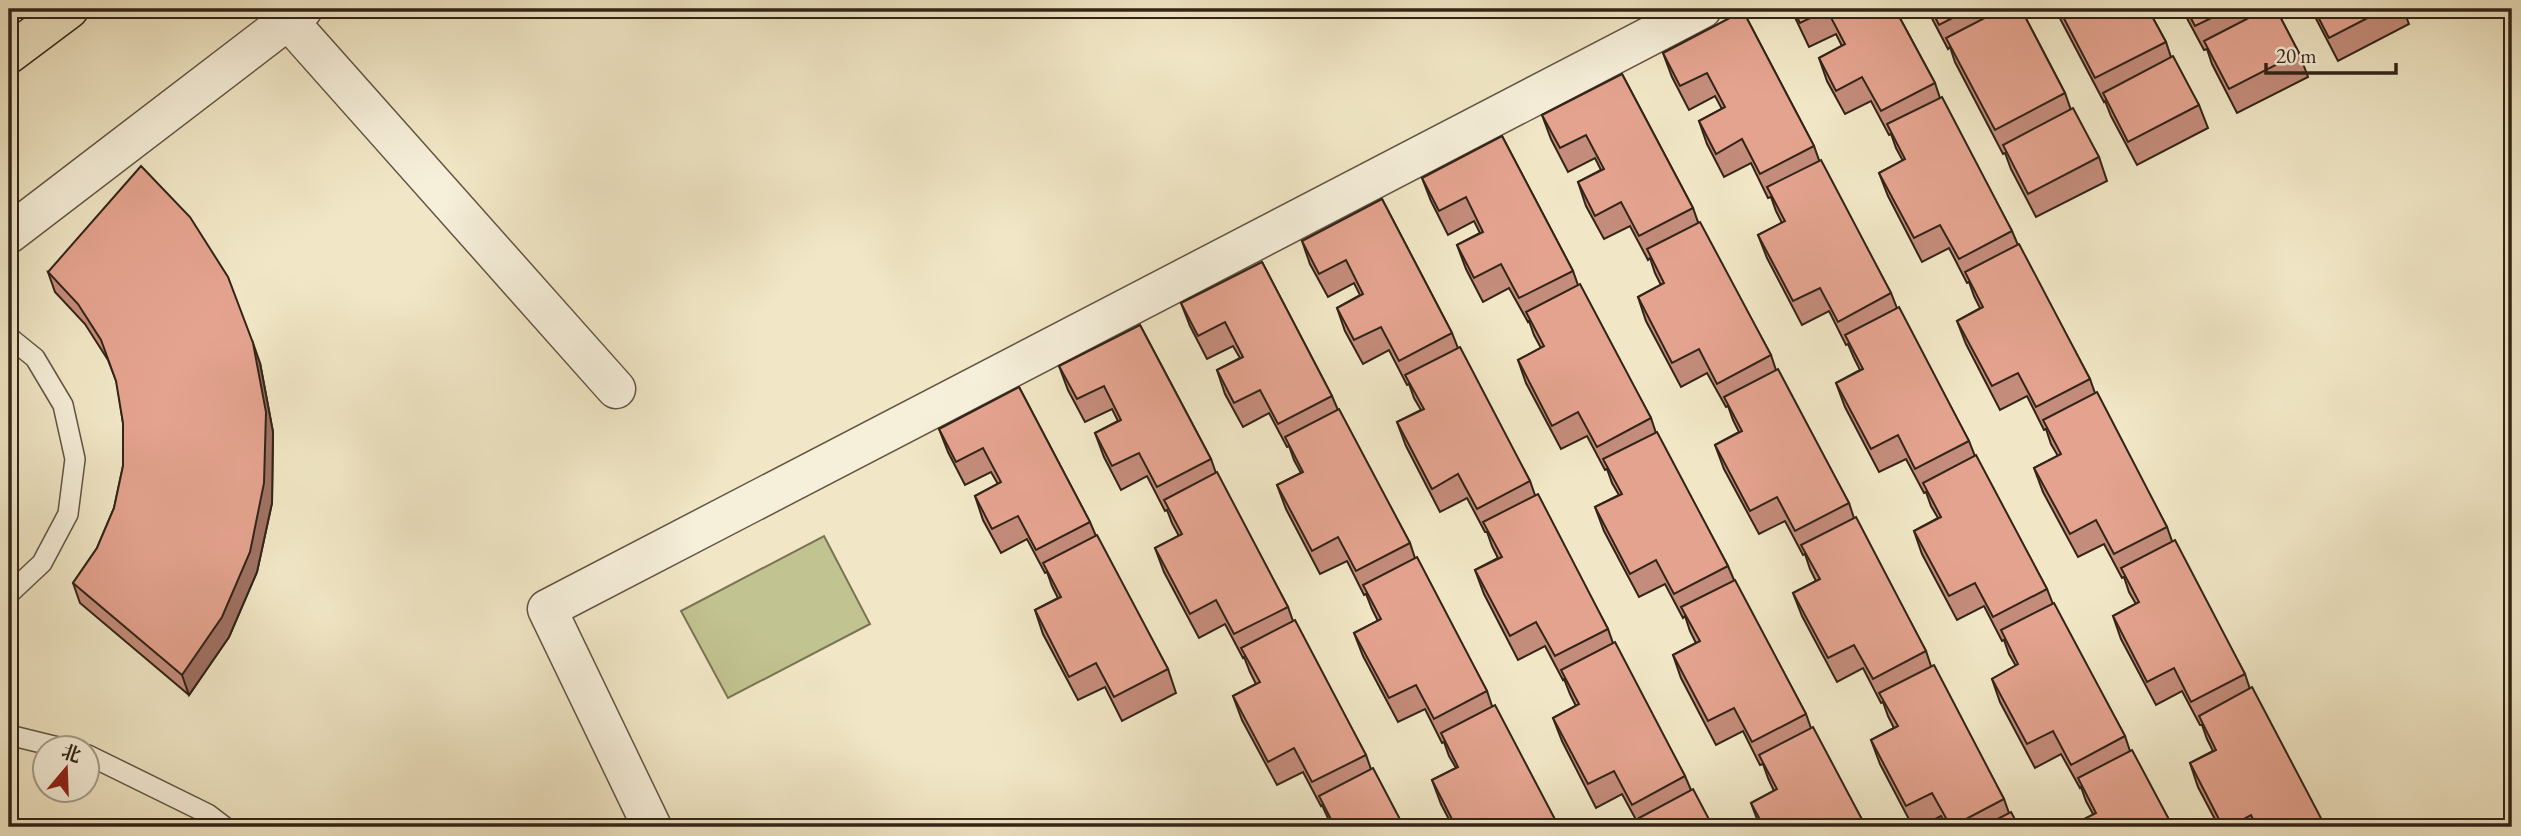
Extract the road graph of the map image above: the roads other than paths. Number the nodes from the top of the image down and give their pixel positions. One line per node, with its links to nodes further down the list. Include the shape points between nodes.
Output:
1 (69, 9): 4 (main road)
2 (1702, 9): 13 (street, via 547,609)
3 (290, 13): 5 (street); 7 (street)
4 (9, 54)
5 (9, 234)
6 (9, 337): 8 (lane, via 35,358 63,405 75,459 68,514 42,563)
7 (615, 389)
8 (9, 594)
9 (9, 735): 10 (lane)
10 (32, 741)
11 (102, 762): 12 (lane, via 208,814)
12 (225, 827)
13 (652, 827)

